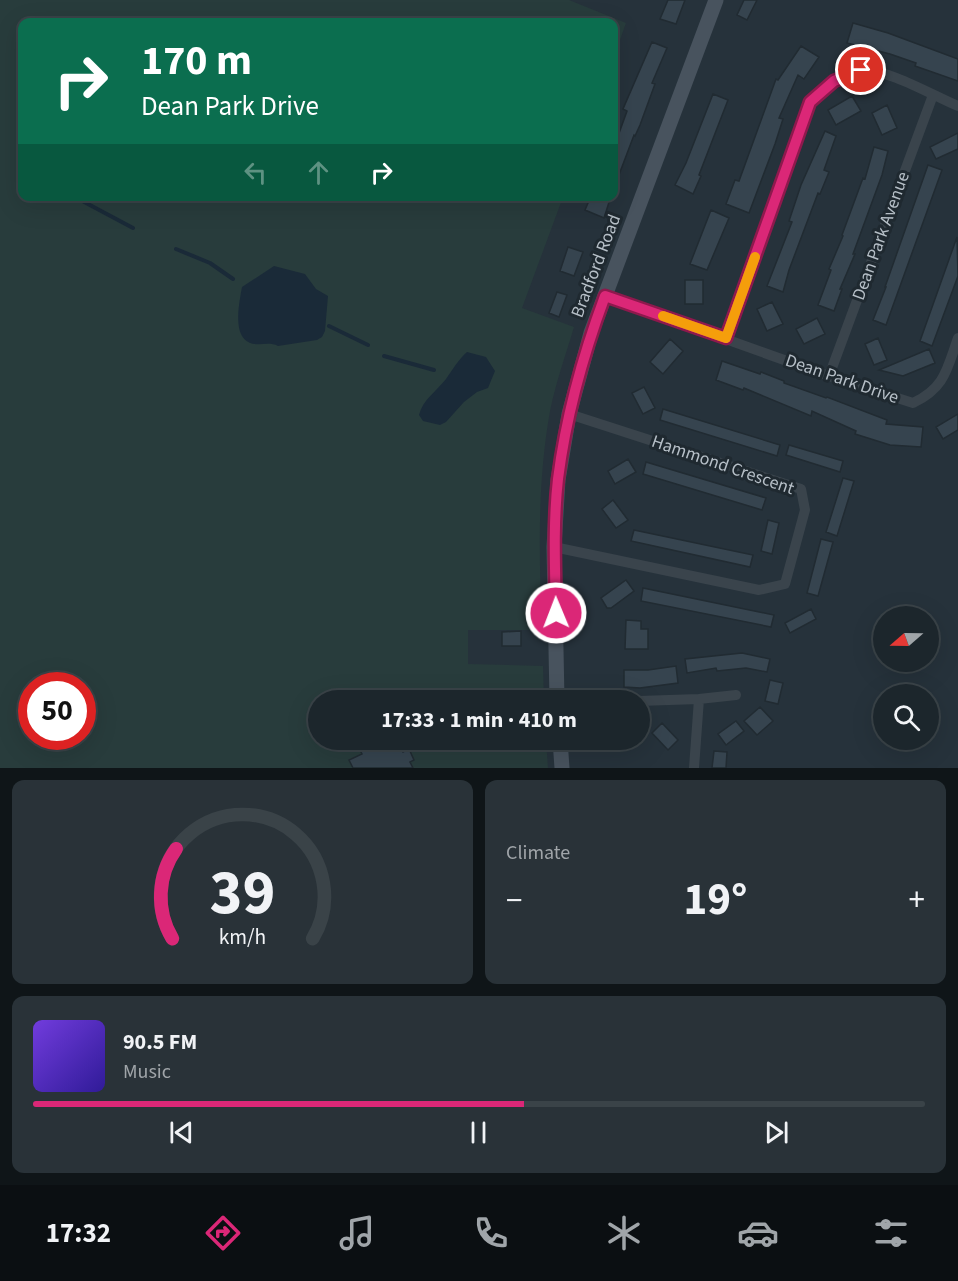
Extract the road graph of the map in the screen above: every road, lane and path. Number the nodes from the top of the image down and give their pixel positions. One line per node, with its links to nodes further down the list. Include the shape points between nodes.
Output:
1 (716, 0): 4 (main road, Bradford Road)
2 (933, 95): 3 (street); 5 (street, via 894,76 861,70 834,81 810,102); 7 (street, Dean Park Avenue)
3 (958, 106)
4 (605, 296): 5 (street, Dean Park Drive); 8 (main road, Bradford Road)
5 (726, 338): 7 (street, Dean Park Drive)
6 (958, 338): 7 (street, Dean Park Drive, via 945,376 930,396 913,403)
7 (829, 376)
8 (569, 414): 9 (main road, Bradford Road, via 558,480); 9 (street, Hammond Crescent, via 801,489 805,510 784,584 759,590)
9 (554, 547): 10 (main road, Bradford Road)
10 (557, 690)
11 (736, 695): 12 (street)
12 (699, 699): 13 (street); 16 (street)
13 (650, 701)
14 (561, 750): 15 (main road)
15 (562, 768)
16 (694, 768)

